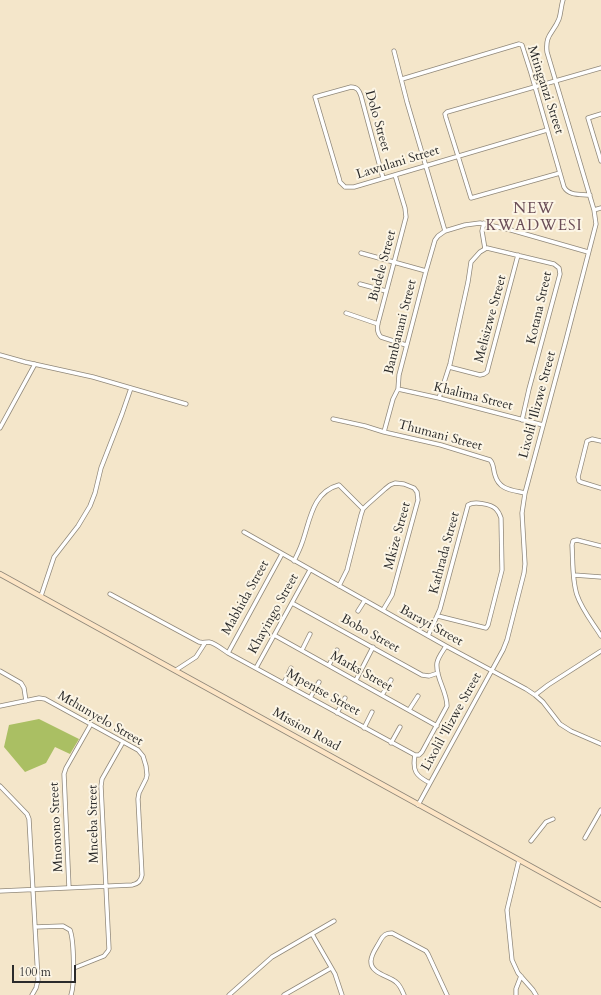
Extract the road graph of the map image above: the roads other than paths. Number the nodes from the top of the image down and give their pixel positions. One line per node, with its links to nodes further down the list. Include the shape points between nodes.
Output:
1 (563, 0): 5 (street, Lixolil 'Ilizwe Street, via 558,20 547,43 547,52)
2 (394, 51): 4 (street)
3 (601, 68): 5 (street)
4 (402, 79): 6 (street, Mtinganzi Street, via 519,44 524,50); 12 (street)
5 (556, 81): 6 (street); 16 (street, Lixolil 'Ilizwe Street)
6 (535, 87): 9 (street, Mtinganzi Street); 10 (street, via 447,112 446,118)
7 (315, 97): 15 (street, Lawulani Street, via 340,182 350,188); 15 (street, Dolo Street, via 351,87 357,89)
8 (601, 114): 11 (street, via 588,118)
9 (547, 130): 10 (street, Lawulani Street); 13 (street, Mtinganzi Street)
10 (458, 156): 12 (street, Lawulani Street); 13 (street, via 471,198)
11 (601, 161)
12 (426, 165): 14 (street, Lawulani Street); 20 (street)
13 (560, 173): 16 (street, Mtinganzi Street, via 567,192)
14 (394, 175): 15 (street, Lawulani Street); 25 (street, Budele Street, via 406,217)
15 (383, 178)
16 (590, 195): 18 (street, Lixolil 'Ilizwe Street)
17 (601, 208): 18 (street)
18 (594, 210): 22 (street, Lixolil 'Ilizwe Street, via 596,224)
19 (484, 223): 20 (street); 21 (street, via 482,231); 22 (street)
20 (445, 231): 26 (street, Bambanani Street, via 435,240)
21 (485, 249): 24 (street, Kotana Street); 34 (street, via 471,262)
22 (588, 252): 41 (street, Lixolil 'Ilizwe Street)
23 (360, 253): 25 (street)
24 (518, 255): 34 (street, Melisizwe Street, via 487,372 480,375); 40 (street, Kotana Street, via 555,264 560,274)
25 (394, 263): 26 (street); 28 (street, Budele Street)
26 (426, 271): 31 (street, Bambanani Street)
27 (360, 284): 28 (street)
28 (386, 291): 30 (street, Budele Street)
29 (346, 313): 30 (street)
30 (378, 324): 31 (street, via 381,337)
31 (406, 345): 36 (street, Bambanani Street)
32 (0, 355): 33 (street)
33 (35, 364): 35 (street); 42 (street)
34 (449, 367): 37 (street)
35 (131, 388): 38 (street); 58 (street, via 101,468 90,506 51,561)
36 (398, 389): 37 (street, Khalima Street); 43 (street, Bambanani Street)
37 (439, 398): 40 (street, Khalima Street)
38 (186, 404)
39 (333, 419): 43 (street, Thumani Street)
40 (522, 420): 41 (street, Khalima Street)
41 (543, 425): 46 (street, Lixolil 'Ilizwe Street)
42 (0, 428)
43 (384, 432): 46 (street, Thumani Street, via 490,460 502,487)
44 (601, 441): 45 (street, via 587,441 578,477 579,481)
45 (601, 488)
46 (525, 493): 79 (street, Lixolil 'Ilizwe Street, via 522,513 524,573 507,640)
47 (363, 510): 51 (street, via 339,485 328,490 313,507); 56 (street, via 348,567); 61 (street, Mkize Street, via 384,489 393,484 411,486 417,492 418,500 397,578 392,595)
48 (244, 532): 50 (street, Barayi Street)
49 (601, 546): 54 (street, via 573,541)
50 (282, 554): 51 (street, Barayi Street); 74 (street, Mabhida Street)
51 (294, 561): 52 (street, Barayi Street)
52 (310, 570): 56 (street, Barayi Street); 60 (street, Khayingo Street)
53 (0, 574): 58 (street, Mission Road)
54 (574, 575): 55 (street); 67 (street, via 579,600)
55 (601, 577)
56 (339, 586): 59 (street, Barayi Street)
57 (110, 594): 68 (street, Mpentse Street)
58 (41, 596): 78 (street, Mission Road)
59 (365, 600): 61 (street, Barayi Street); 62 (street)
60 (292, 603): 65 (street, Khayingo Street); 70 (street, Bobo Street)
61 (383, 610): 66 (street, Barayi Street)
62 (358, 611)
63 (438, 616): 63 (street, Kathrada Street, via 468,505 471,503 495,508 501,518 502,570 488,625 486,628); 66 (street, Kathrada Street)
64 (310, 634): 71 (street)
65 (274, 635): 71 (street, Marks Street); 76 (street, Khayingo Street)
66 (428, 636): 69 (street, Barayi Street)
67 (601, 636)
68 (205, 643): 74 (street, Mpentse Street, via 214,644); 78 (street, via 196,657)
69 (446, 646): 79 (street, Barayi Street); 81 (street, via 437,662)
70 (374, 647): 81 (street, Bobo Street, via 422,675); 82 (street)
71 (302, 650): 75 (street, Marks Street)
72 (336, 650): 75 (street)
73 (601, 651): 87 (street)
74 (228, 653): 76 (street, Mpentse Street)
75 (329, 665): 82 (street, Marks Street)
76 (256, 668): 85 (street, Mpentse Street)
77 (291, 668): 85 (street)
78 (176, 670): 106 (street, Mission Road)
79 (492, 670): 87 (street, Barayi Street); 104 (street, Lixolil 'Ilizwe Street)
80 (0, 671): 91 (street, via 21,683)
81 (438, 673): 97 (street, via 447,706)
82 (356, 680): 86 (street, Marks Street)
83 (391, 680): 86 (street)
84 (319, 682): 89 (street)
85 (284, 683): 89 (street, Mpentse Street)
86 (382, 695): 93 (street, Marks Street)
87 (535, 695): 102 (street, Barayi Street, via 560,724)
88 (418, 696): 93 (street)
89 (310, 698): 95 (street, Mpentse Street)
90 (345, 698): 95 (street)
91 (26, 701): 92 (street, Mthunyelo Street); 96 (street, Mthunyelo Street, via 45,699)
92 (0, 706)
93 (409, 710): 97 (street, Marks Street)
94 (372, 712): 99 (street)
95 (337, 713): 99 (street, Mpentse Street)
96 (91, 724): 100 (street, Mthunyelo Street); 113 (street, Mnonono Street, via 64,774)
97 (437, 726): 103 (street, via 422,752)
98 (400, 727): 101 (street)
99 (364, 728): 101 (street, Mpentse Street)
100 (123, 742): 112 (street, Mnceba Street, via 102,782); 112 (street, Mthunyelo Street, via 138,750 146,766 146,779 138,796 142,878 132,885)
101 (391, 743): 103 (street, Mpentse Street)
102 (601, 744)
103 (414, 755): 104 (street, via 416,772)
104 (430, 783): 106 (street, Lixolil 'Ilizwe Street)
105 (0, 786): 114 (street, via 29,819)
106 (418, 805): 111 (street, Mission Road)
107 (601, 810): 109 (street)
108 (553, 819): 110 (street, via 546,822)
109 (585, 838)
110 (531, 841)
111 (519, 860): 116 (street, Mission Road); 122 (street, via 507,910 512,960)
112 (106, 886): 113 (street); 120 (street, Mnceba Street, via 108,951 102,957)
113 (69, 888): 114 (street)
114 (33, 890): 115 (street); 118 (street)
115 (0, 891)
116 (601, 906)
117 (334, 921): 119 (street)
118 (35, 927): 120 (street, via 63,926 70,930); 123 (street, via 38,980)
119 (312, 934): 121 (street); 125 (street, via 272,957)
120 (74, 968): 124 (street)
121 (331, 968): 126 (street); 127 (street)
122 (521, 976): 130 (street); 131 (street)
123 (32, 995)
124 (72, 995)
125 (229, 995)
126 (284, 995)
127 (342, 995)
128 (404, 995): 129 (street, via 398,984 375,970 370,962 386,934 392,933 426,951)
129 (447, 995)
130 (516, 995)
131 (536, 995)

